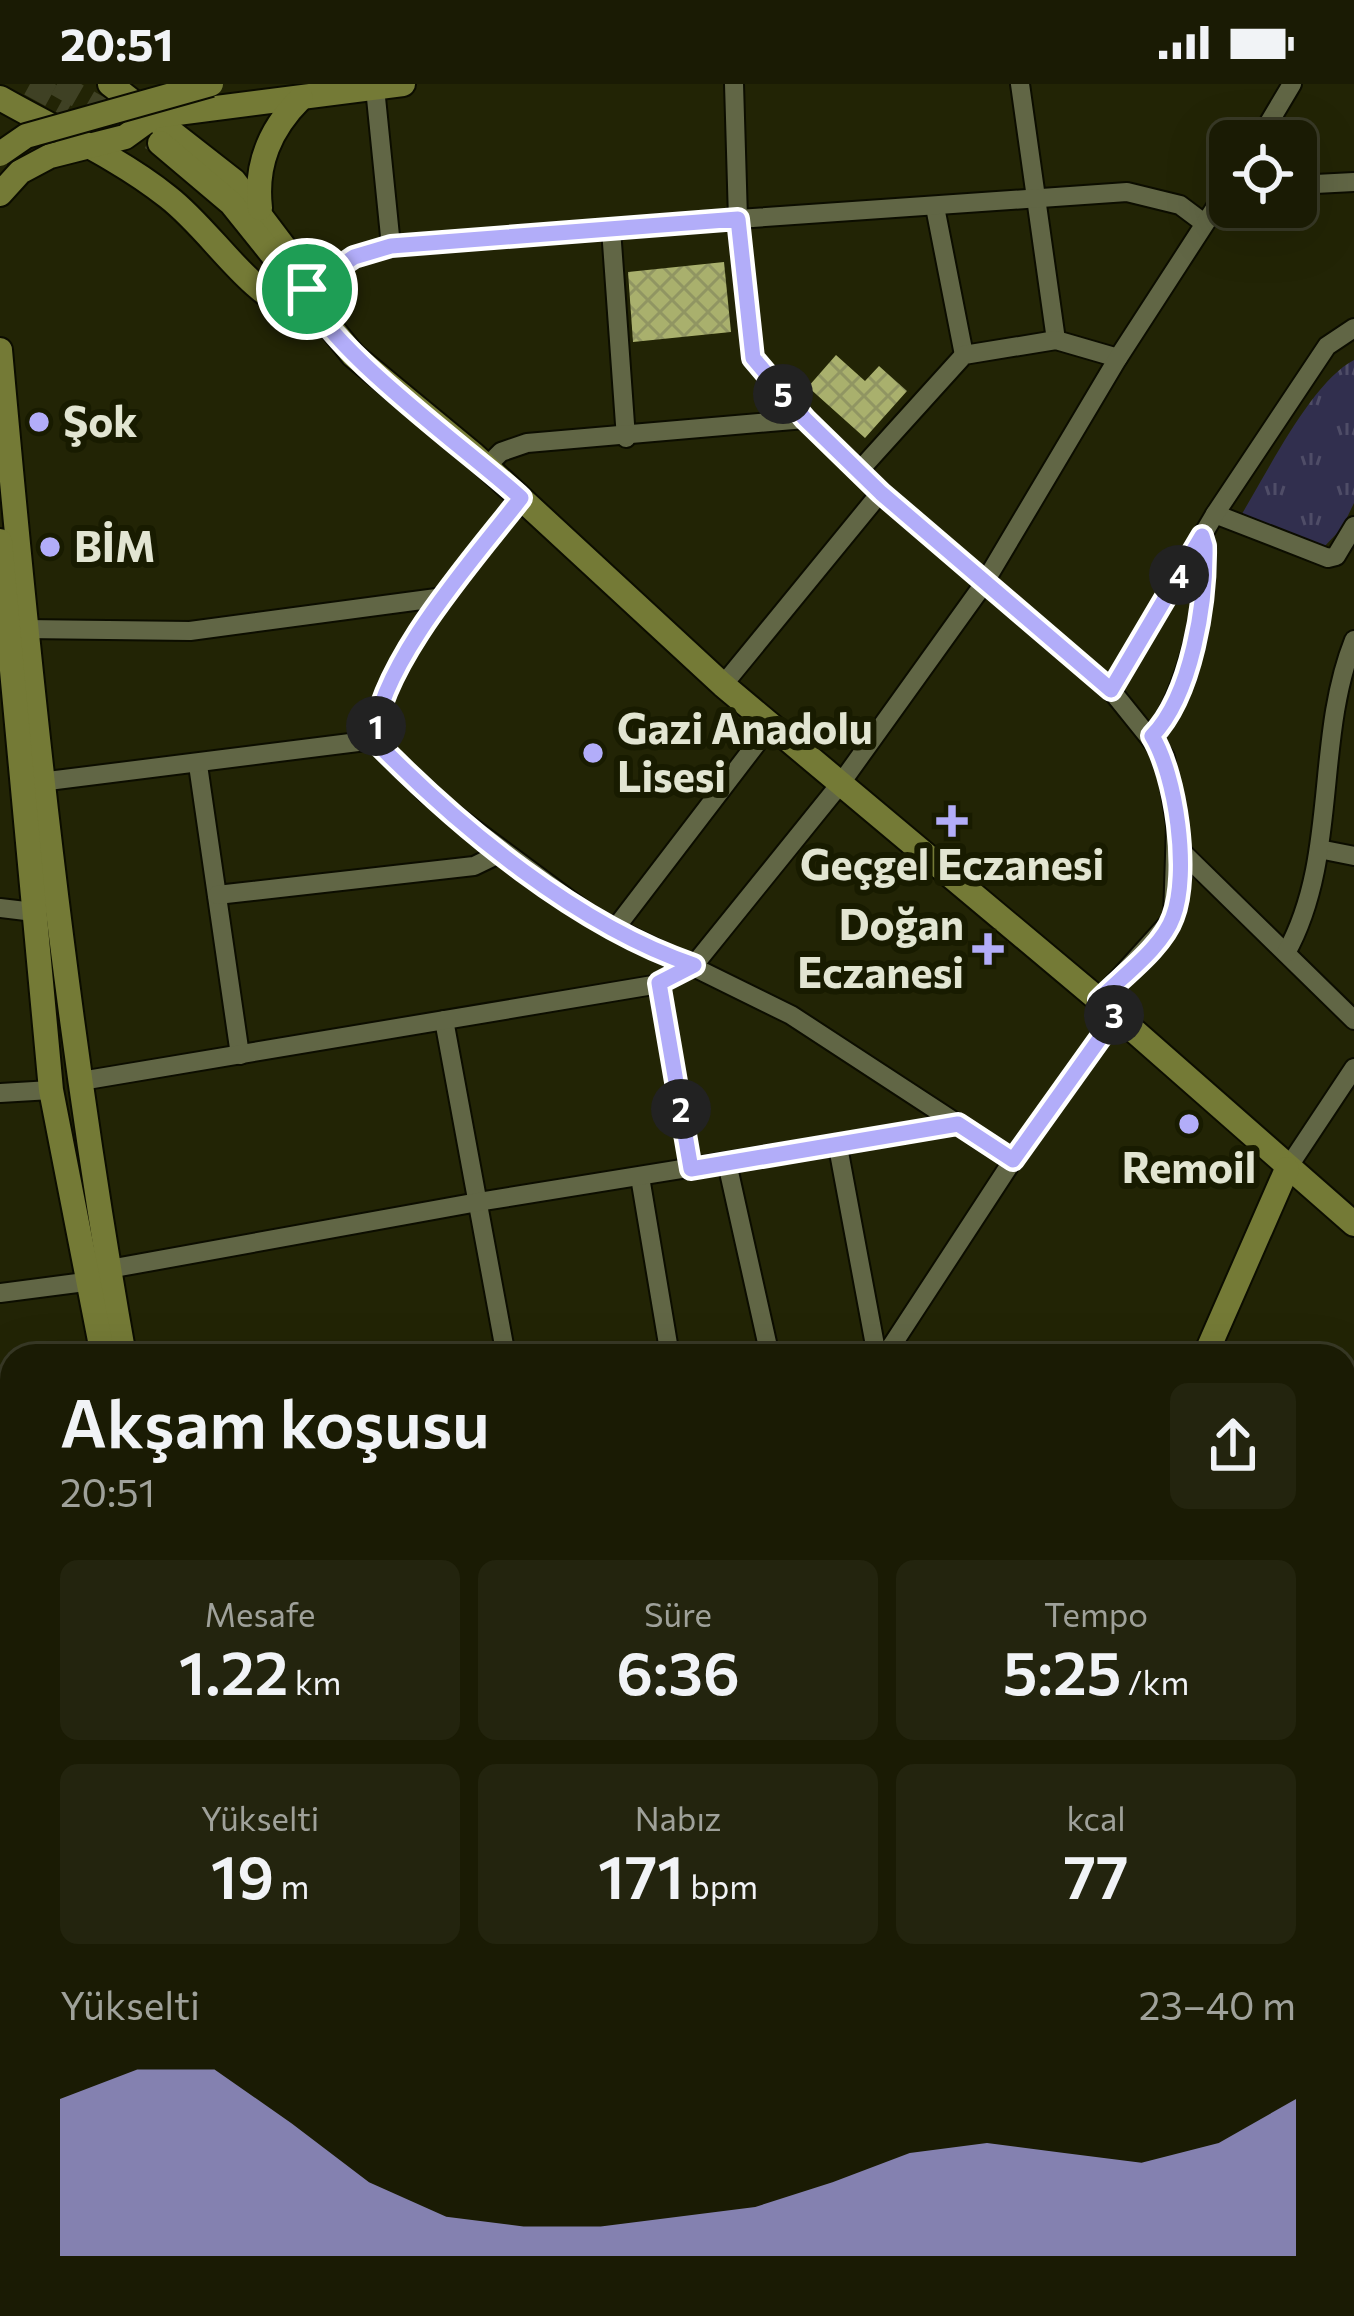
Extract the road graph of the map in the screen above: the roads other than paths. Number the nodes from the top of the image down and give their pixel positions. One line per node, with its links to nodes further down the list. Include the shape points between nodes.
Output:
1 (20, 84): 10 (main road)
2 (212, 84): 10 (main road, bridge)
3 (403, 84): 8 (main road)
4 (734, 84): 25 (street)
5 (1020, 84): 21 (street)
6 (1292, 84): 12 (street)
7 (114, 87): 9 (main road, via 204,99); 11 (main road)
8 (375, 88): 9 (main road); 28 (street)
9 (297, 91): 11 (main road); 23 (main road, via 264,152)
10 (16, 115): 15 (street, bridge); 16 (main road); 17 (main road, bridge)
11 (154, 116): 16 (main road, via 125,137); 23 (main road)
12 (1271, 120)
13 (133, 141): 29 (main road, via 215,207)
14 (160, 143): 29 (main road, via 231,203)
15 (0, 144)
16 (85, 145): 20 (main road, via 20,172); 29 (main road, via 174,201 271,299)
17 (0, 154)
18 (1354, 182): 19 (street)
19 (1317, 183)
20 (0, 194)
21 (1033, 198): 22 (street); 26 (street, via 1154,195); 31 (street)
22 (935, 207): 25 (street); 33 (street)
23 (260, 208): 29 (main road)
24 (1209, 216): 26 (street)
25 (738, 219): 27 (street); 35 (street, via 753,358)
26 (1204, 223): 34 (street)
27 (611, 229): 28 (street); 36 (street)
28 (391, 246): 29 (street, via 354,257)
29 (305, 301): 37 (main road, via 342,345)
30 (1354, 328): 41 (street, via 1327,346)
31 (1056, 340): 33 (street); 34 (street)
32 (0, 350): 47 (main road)
33 (964, 355): 38 (street)
34 (1118, 358): 45 (street)
35 (805, 419): 36 (street); 38 (street)
36 (626, 437): 37 (street, via 512,446)
37 (487, 466): 40 (main road)
38 (859, 471): 39 (street)
39 (881, 493): 45 (street); 49 (street)
40 (521, 498): 46 (street); 49 (main road)
41 (1215, 514): 42 (street); 43 (street, via 1328,558)
42 (1202, 536): 50 (street); 52 (street, via 1187,675)
43 (1352, 536)
44 (1, 557): 56 (main road)
45 (983, 585): 50 (street); 55 (street)
46 (444, 597): 47 (street, via 190,631); 53 (street, via 385,695)
47 (25, 629): 56 (main road)
48 (1354, 640): 58 (street, via 1334,710)
49 (723, 685): 51 (main road)
50 (1111, 690): 52 (street)
51 (770, 726): 55 (main road); 64 (street)
52 (1152, 736): 57 (street, via 1172,783)
53 (374, 740): 54 (street); 59 (street)
54 (198, 765): 56 (street); 61 (street)
55 (842, 783): 66 (street); 68 (main road)
56 (21, 784): 63 (main road); 73 (main road)
57 (1177, 847): 65 (street); 68 (street, via 1173,918)
58 (1318, 849): 60 (street); 65 (street)
59 (503, 852): 61 (street, via 475,866); 64 (street)
60 (1354, 856)
61 (217, 895): 71 (street)
62 (0, 908): 63 (street)
63 (34, 912): 74 (main road)
64 (614, 930): 66 (street)
65 (1286, 953): 70 (street)
66 (694, 965): 67 (street); 76 (street, via 791,1015)
67 (659, 983): 69 (street); 80 (street)
68 (1107, 1008): 78 (street); 81 (main road)
69 (444, 1020): 71 (street); 83 (street)
70 (1354, 1021)
71 (240, 1055): 73 (street)
72 (1354, 1068): 81 (street)
73 (80, 1081): 85 (main road)
74 (51, 1090): 75 (street); 86 (main road)
75 (0, 1093)
76 (958, 1124): 77 (street); 78 (street)
77 (838, 1147): 79 (street); 93 (street)
78 (1013, 1160): 94 (street)
79 (728, 1163): 80 (street); 92 (street)
80 (691, 1169): 82 (street)
81 (1287, 1169): 84 (main road); 95 (main road)
82 (640, 1177): 83 (street); 91 (street)
83 (478, 1202): 85 (street); 90 (street)
84 (1354, 1224)
85 (109, 1269): 86 (street); 89 (main road)
86 (85, 1282): 87 (street); 88 (main road)
87 (0, 1292)
88 (100, 1344)
89 (122, 1344)
90 (504, 1344)
91 (668, 1344)
92 (767, 1344)
93 (879, 1344)
94 (889, 1344)
95 (1209, 1344)

